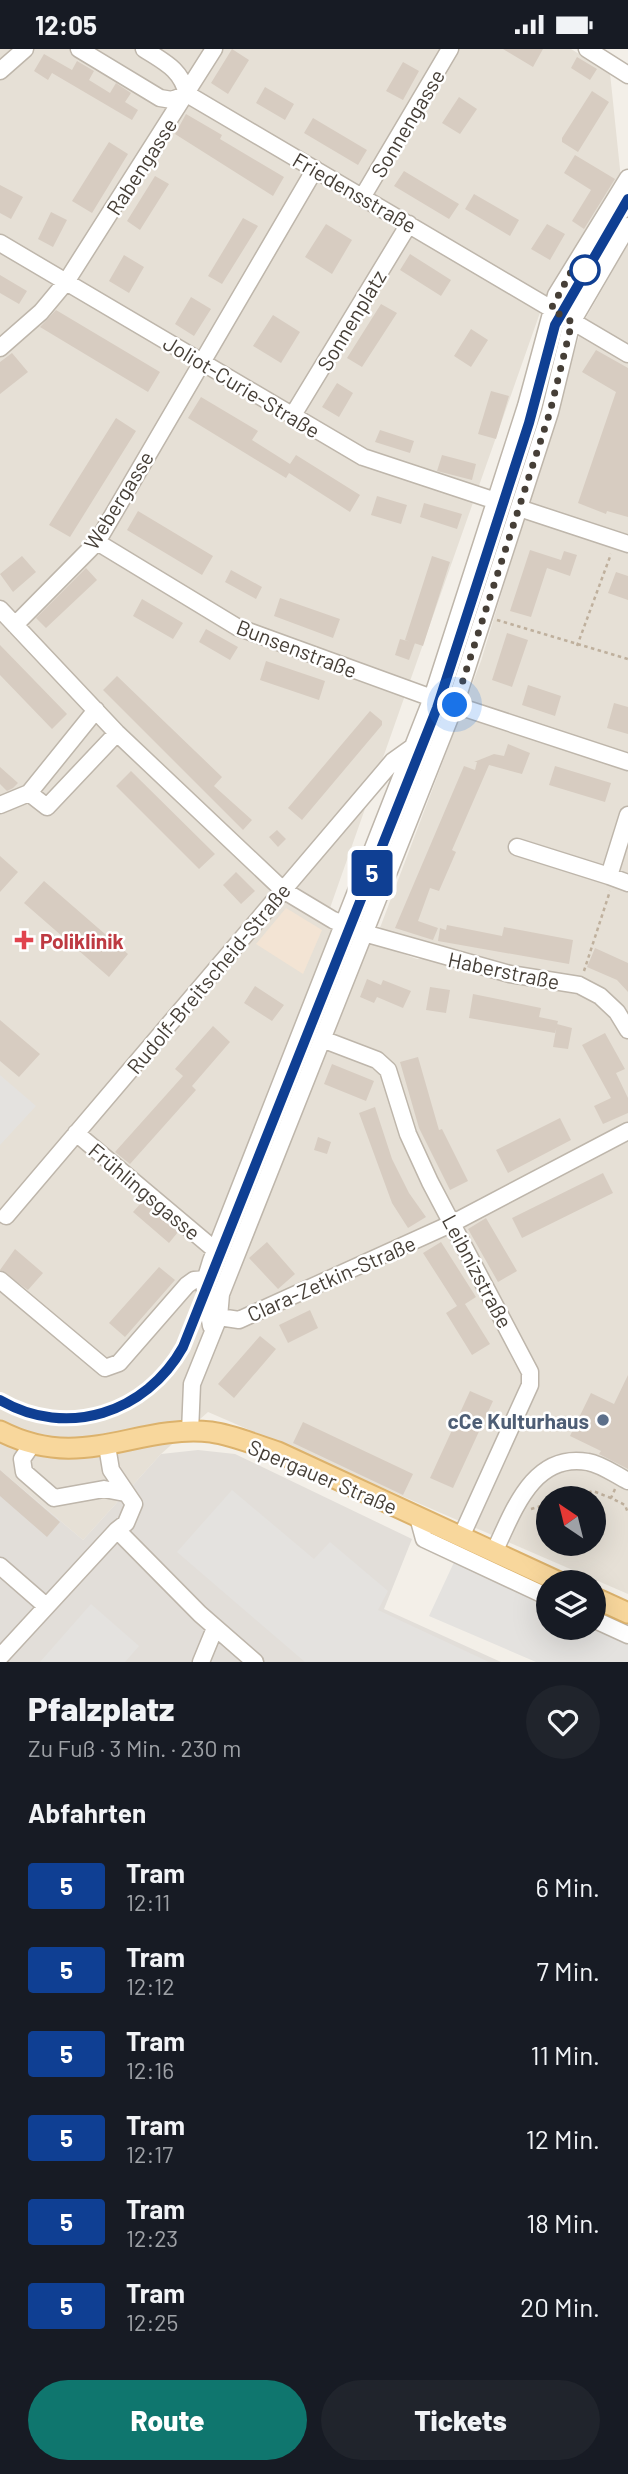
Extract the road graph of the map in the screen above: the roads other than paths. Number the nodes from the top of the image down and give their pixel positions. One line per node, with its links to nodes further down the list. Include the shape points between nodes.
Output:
1 (25, 49): 7 (street)
2 (79, 49): 10 (street, via 160,98 172,100)
3 (144, 49): 10 (street, via 175,68)
4 (214, 49): 10 (street, Rabengasse)
5 (450, 49): 13 (street, Sonnengasse)
6 (587, 49): 8 (street)
7 (0, 71)
8 (622, 71): 9 (street)
9 (628, 85)
10 (187, 94): 11 (street, Friedensstraße); 17 (street, Rabengasse)
11 (315, 169): 13 (street, Friedensstraße); 22 (street)
12 (628, 178): 18 (street)
13 (363, 196): 14 (street, Friedensstraße)
14 (409, 224): 18 (street, Friedensstraße); 23 (street, Sonnenplatz)
15 (628, 226): 19 (street)
16 (0, 243): 17 (street, Joliot-Curie-Straße)
17 (66, 282): 20 (street, Rabengasse); 22 (street, Joliot-Curie-Straße)
18 (551, 309): 19 (street, Friedensstraße); 24 (street)
19 (572, 322): 21 (street, Friedensstraße); 25 (street, via 550,412)
20 (0, 348)
21 (628, 354)
22 (202, 361): 23 (street, Joliot-Curie-Straße); 26 (street, Webergasse)
23 (293, 415): 24 (street, Joliot-Curie-Straße, via 381,465)
24 (496, 501): 30 (street)
25 (519, 508): 27 (street); 31 (street)
26 (97, 542): 29 (street, Webergasse); 30 (street, Bunsenstraße, via 236,627)
27 (622, 542)
28 (0, 609): 29 (street, Haberstraße)
29 (15, 625): 32 (street, Haberstraße)
30 (432, 698): 34 (street)
31 (455, 705): 35 (street); 43 (street)
32 (96, 710): 33 (street, Haberstraße); 36 (street)
33 (117, 733): 36 (street, via 47,807); 41 (street, Haberstraße)
34 (414, 746): 41 (street, Rudolf-Breitscheid-Straße, via 393,761); 42 (street)
35 (628, 762)
36 (29, 793): 37 (street)
37 (0, 805)
38 (628, 815): 40 (street)
39 (517, 847): 40 (street)
40 (617, 879)
41 (284, 890): 42 (street, Haberstraße); 47 (street, Rudolf-Breitscheid-Straße)
42 (343, 925): 43 (street, Haberstraße); 50 (street)
43 (364, 933): 44 (street, Haberstraße, via 510,974 579,985 600,996); 45 (street)
44 (628, 1030)
45 (322, 1039): 49 (street, Leibnizstraße, via 388,1070 408,1134); 53 (street, via 220,1294)
46 (628, 1131): 49 (street, Clara-Zetkin-Straße)
47 (76, 1133): 48 (street, Rudolf-Breitscheid-Straße); 50 (street, Frühlingsgasse)
48 (6, 1216)
49 (453, 1223): 53 (street, Clara-Zetkin-Straße, via 239,1320); 63 (street, Leibnizstraße, via 531,1379)
50 (215, 1250): 51 (street)
51 (206, 1279): 52 (street, via 187,1285 119,1363 105,1368); 54 (street)
52 (0, 1280)
53 (219, 1317): 54 (street)
54 (212, 1332): 56 (street, via 192,1384)
55 (0, 1431): 57 (main road, Spergauer Straße)
56 (190, 1432): 58 (main road, Spergauer Straße); 61 (main road, Spergauer Straße, via 212,1432 278,1452)
57 (31, 1443): 58 (main road, Spergauer Straße, via 69,1450); 60 (street, via 22,1459 24,1472 54,1498 104,1489)
58 (107, 1446): 60 (street, via 111,1470)
59 (624, 1479): 64 (street, via 590,1462 569,1461 547,1468 521,1497)
60 (125, 1493): 62 (street, via 134,1504 126,1523)
61 (418, 1517): 63 (main road, Spergauer Straße); 67 (street, via 424,1539)
62 (117, 1530): 69 (street); 72 (street)
63 (461, 1537): 64 (main road, Spergauer Straße)
64 (495, 1552): 66 (main road, Spergauer Straße)
65 (0, 1566): 69 (street)
66 (536, 1571)
67 (536, 1591)
68 (606, 1603): 70 (main road)
69 (46, 1606): 74 (street)
70 (628, 1613)
71 (606, 1625): 73 (street)
72 (215, 1628): 75 (street); 76 (street)
73 (628, 1635)
74 (0, 1657)
75 (201, 1662)
76 (255, 1662)

